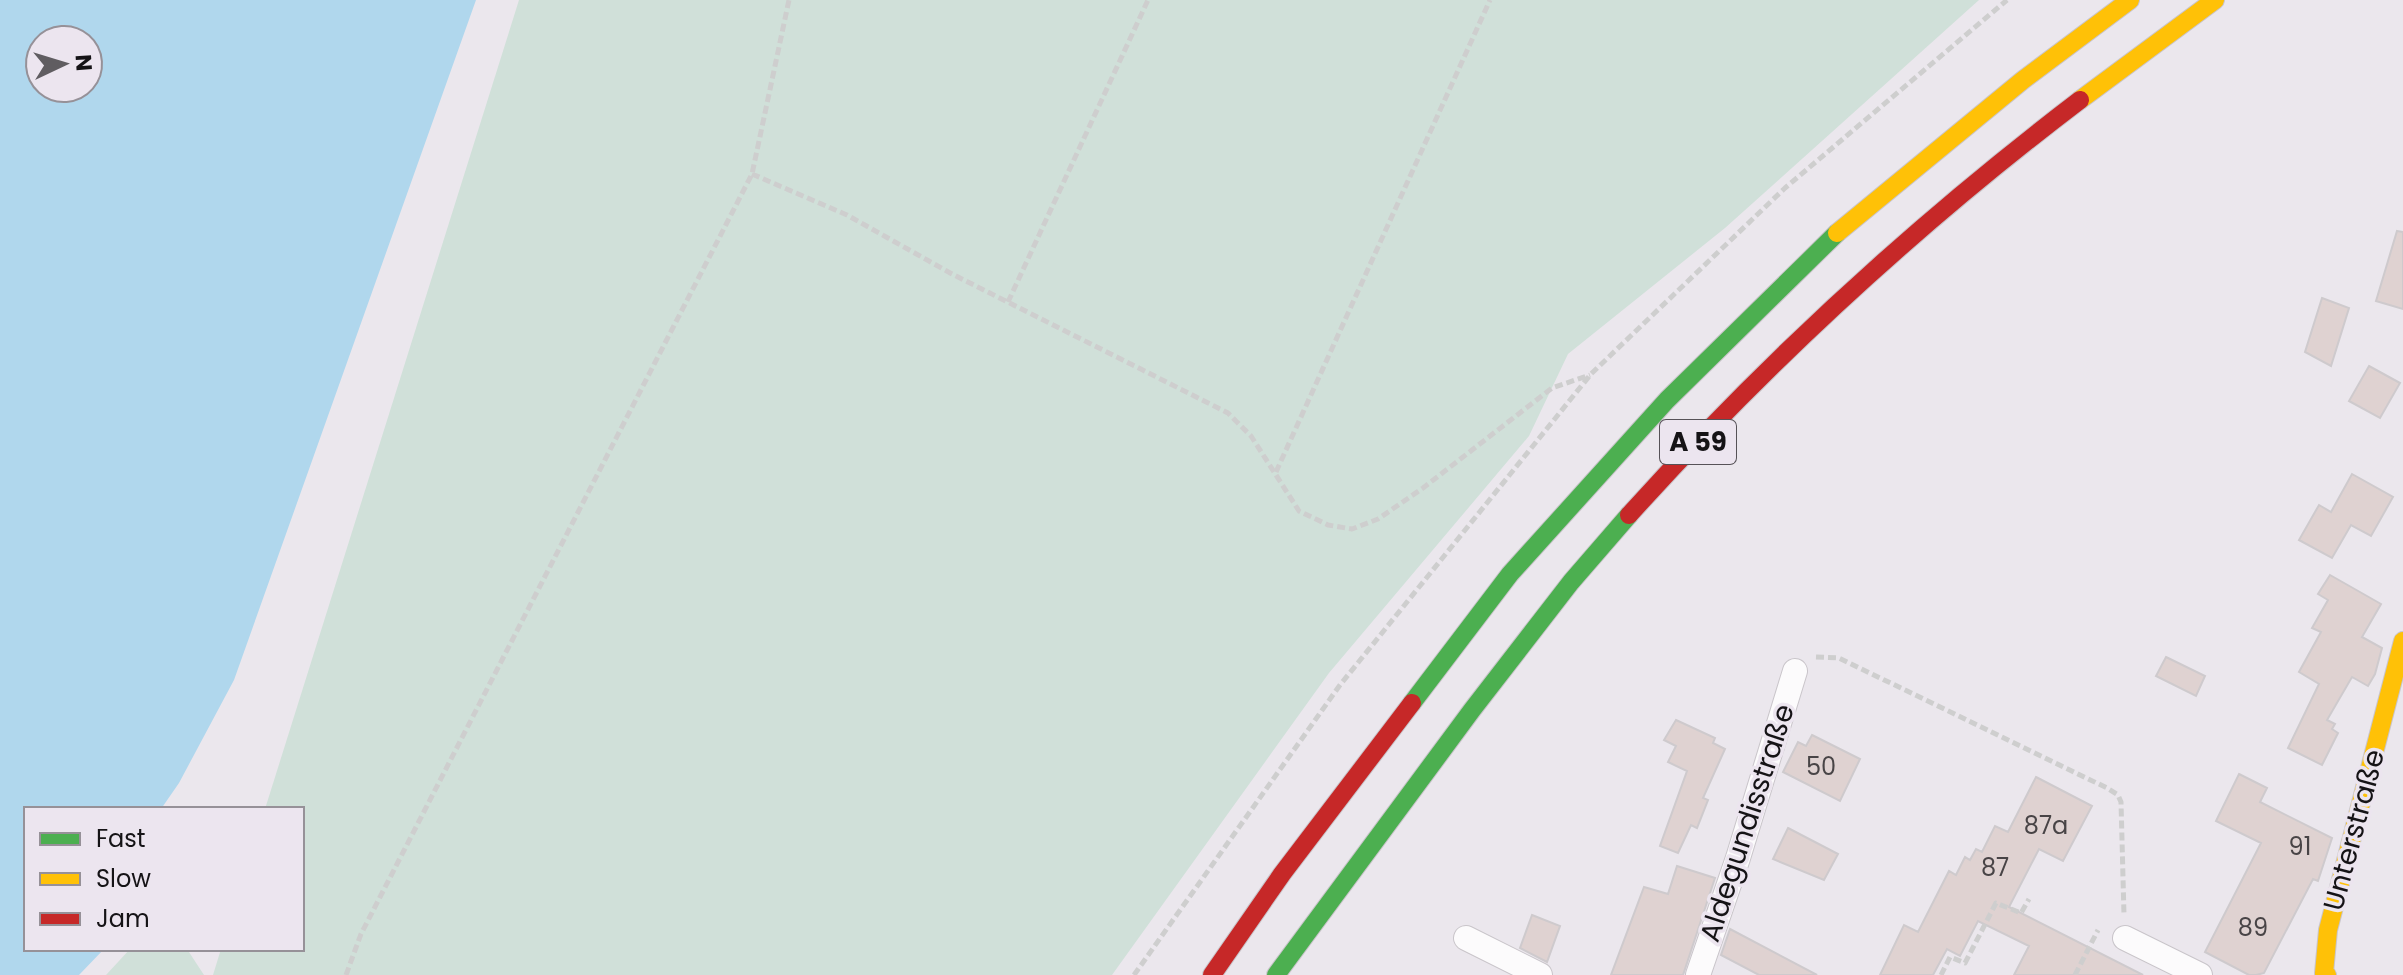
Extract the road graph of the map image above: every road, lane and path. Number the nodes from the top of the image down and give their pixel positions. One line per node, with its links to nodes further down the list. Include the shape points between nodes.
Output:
1 (789, 0): 7 (path)
2 (1148, 0): 8 (path)
3 (1490, 0): 10 (path)
4 (2007, 0): 9 (path, via 1785,188)
5 (2130, 0): 20 (main road, A 59, via 1852,218 1667,400 1510,574)
6 (2215, 0): 21 (main road, A 59, via 1931,220 1735,403 1615,530 1542,620)
7 (752, 174): 8 (path, via 847,215); 18 (path, via 361,934)
8 (1008, 302): 10 (path, via 1228,413)
9 (1591, 374): 10 (path, via 1552,388 1423,488 1378,519 1352,529 1299,511); 19 (path, via 1340,685)
10 (1276, 473)
11 (2403, 641): 17 (main road, Unterstraße, via 2328,930)
12 (1795, 671): 16 (path, via 1816,657 1839,658 2118,795); 23 (street, Aldegundisstraße)
13 (2029, 899): 24 (path, via 2021,913 1996,903 1965,963 1950,957)
14 (2098, 929): 25 (path)
15 (1466, 938): 22 (street)
16 (2125, 938): 26 (street)
17 (2324, 974)
18 (346, 975)
19 (1134, 975)
20 (1212, 975)
21 (1276, 975)
22 (1540, 975)
23 (1698, 975)
24 (1941, 975)
25 (2075, 975)
26 (2200, 975)

